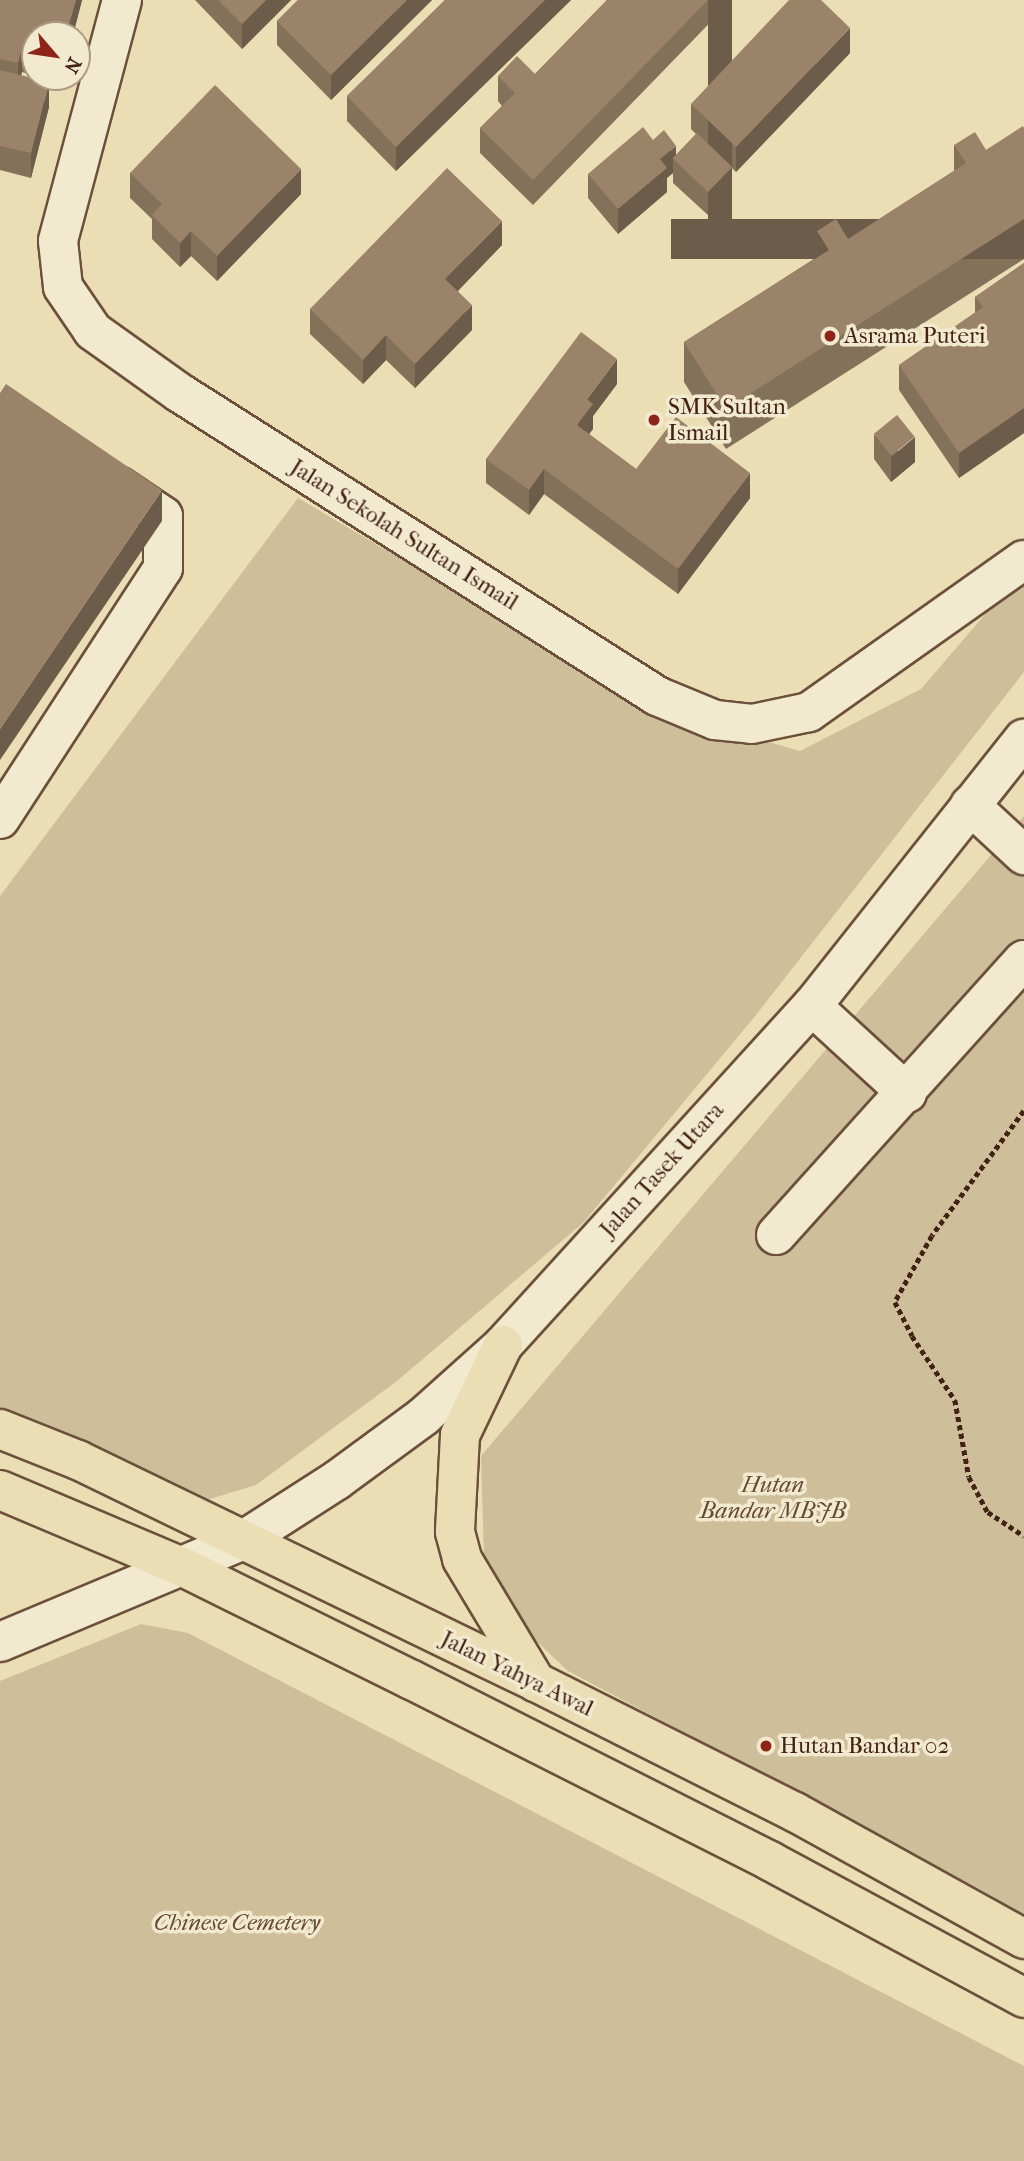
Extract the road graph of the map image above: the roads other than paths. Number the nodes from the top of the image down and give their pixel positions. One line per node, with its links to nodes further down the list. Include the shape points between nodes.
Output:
1 (122, 0): 3 (street, Jalan Sekolah Sultan Ismail, via 58,241 63,287 93,331 180,393 657,696 715,720 752,724 809,712)
2 (95, 470): 6 (street, via 163,516 163,568)
3 (1024, 560)
4 (1024, 740): 5 (street, Jalan Tasek Utara)
5 (970, 806): 7 (street); 9 (street, Jalan Tasek Utara)
6 (0, 819)
7 (1024, 855)
8 (1024, 960): 10 (street)
9 (812, 1006): 10 (street); 12 (street, Jalan Tasek Utara)
10 (907, 1094): 11 (street)
11 (776, 1235)
12 (503, 1345): 15 (street, Jalan Tasek Utara, via 424,1416); 18 (main road, via 460,1435 455,1532 462,1559)
13 (0, 1429): 15 (main road, Jalan Yahya Awal, via 78,1460)
14 (0, 1490): 16 (main road)
15 (242, 1541): 16 (street, Jalan Tasek Utara); 18 (main road, Jalan Yahya Awal)
16 (185, 1568): 17 (street, Jalan Tasek Utara); 20 (main road, via 608,1778)
17 (0, 1642)
18 (536, 1682): 19 (main road, Jalan Yahya Awal, via 795,1812)
19 (1024, 1939)
20 (1024, 1998)

